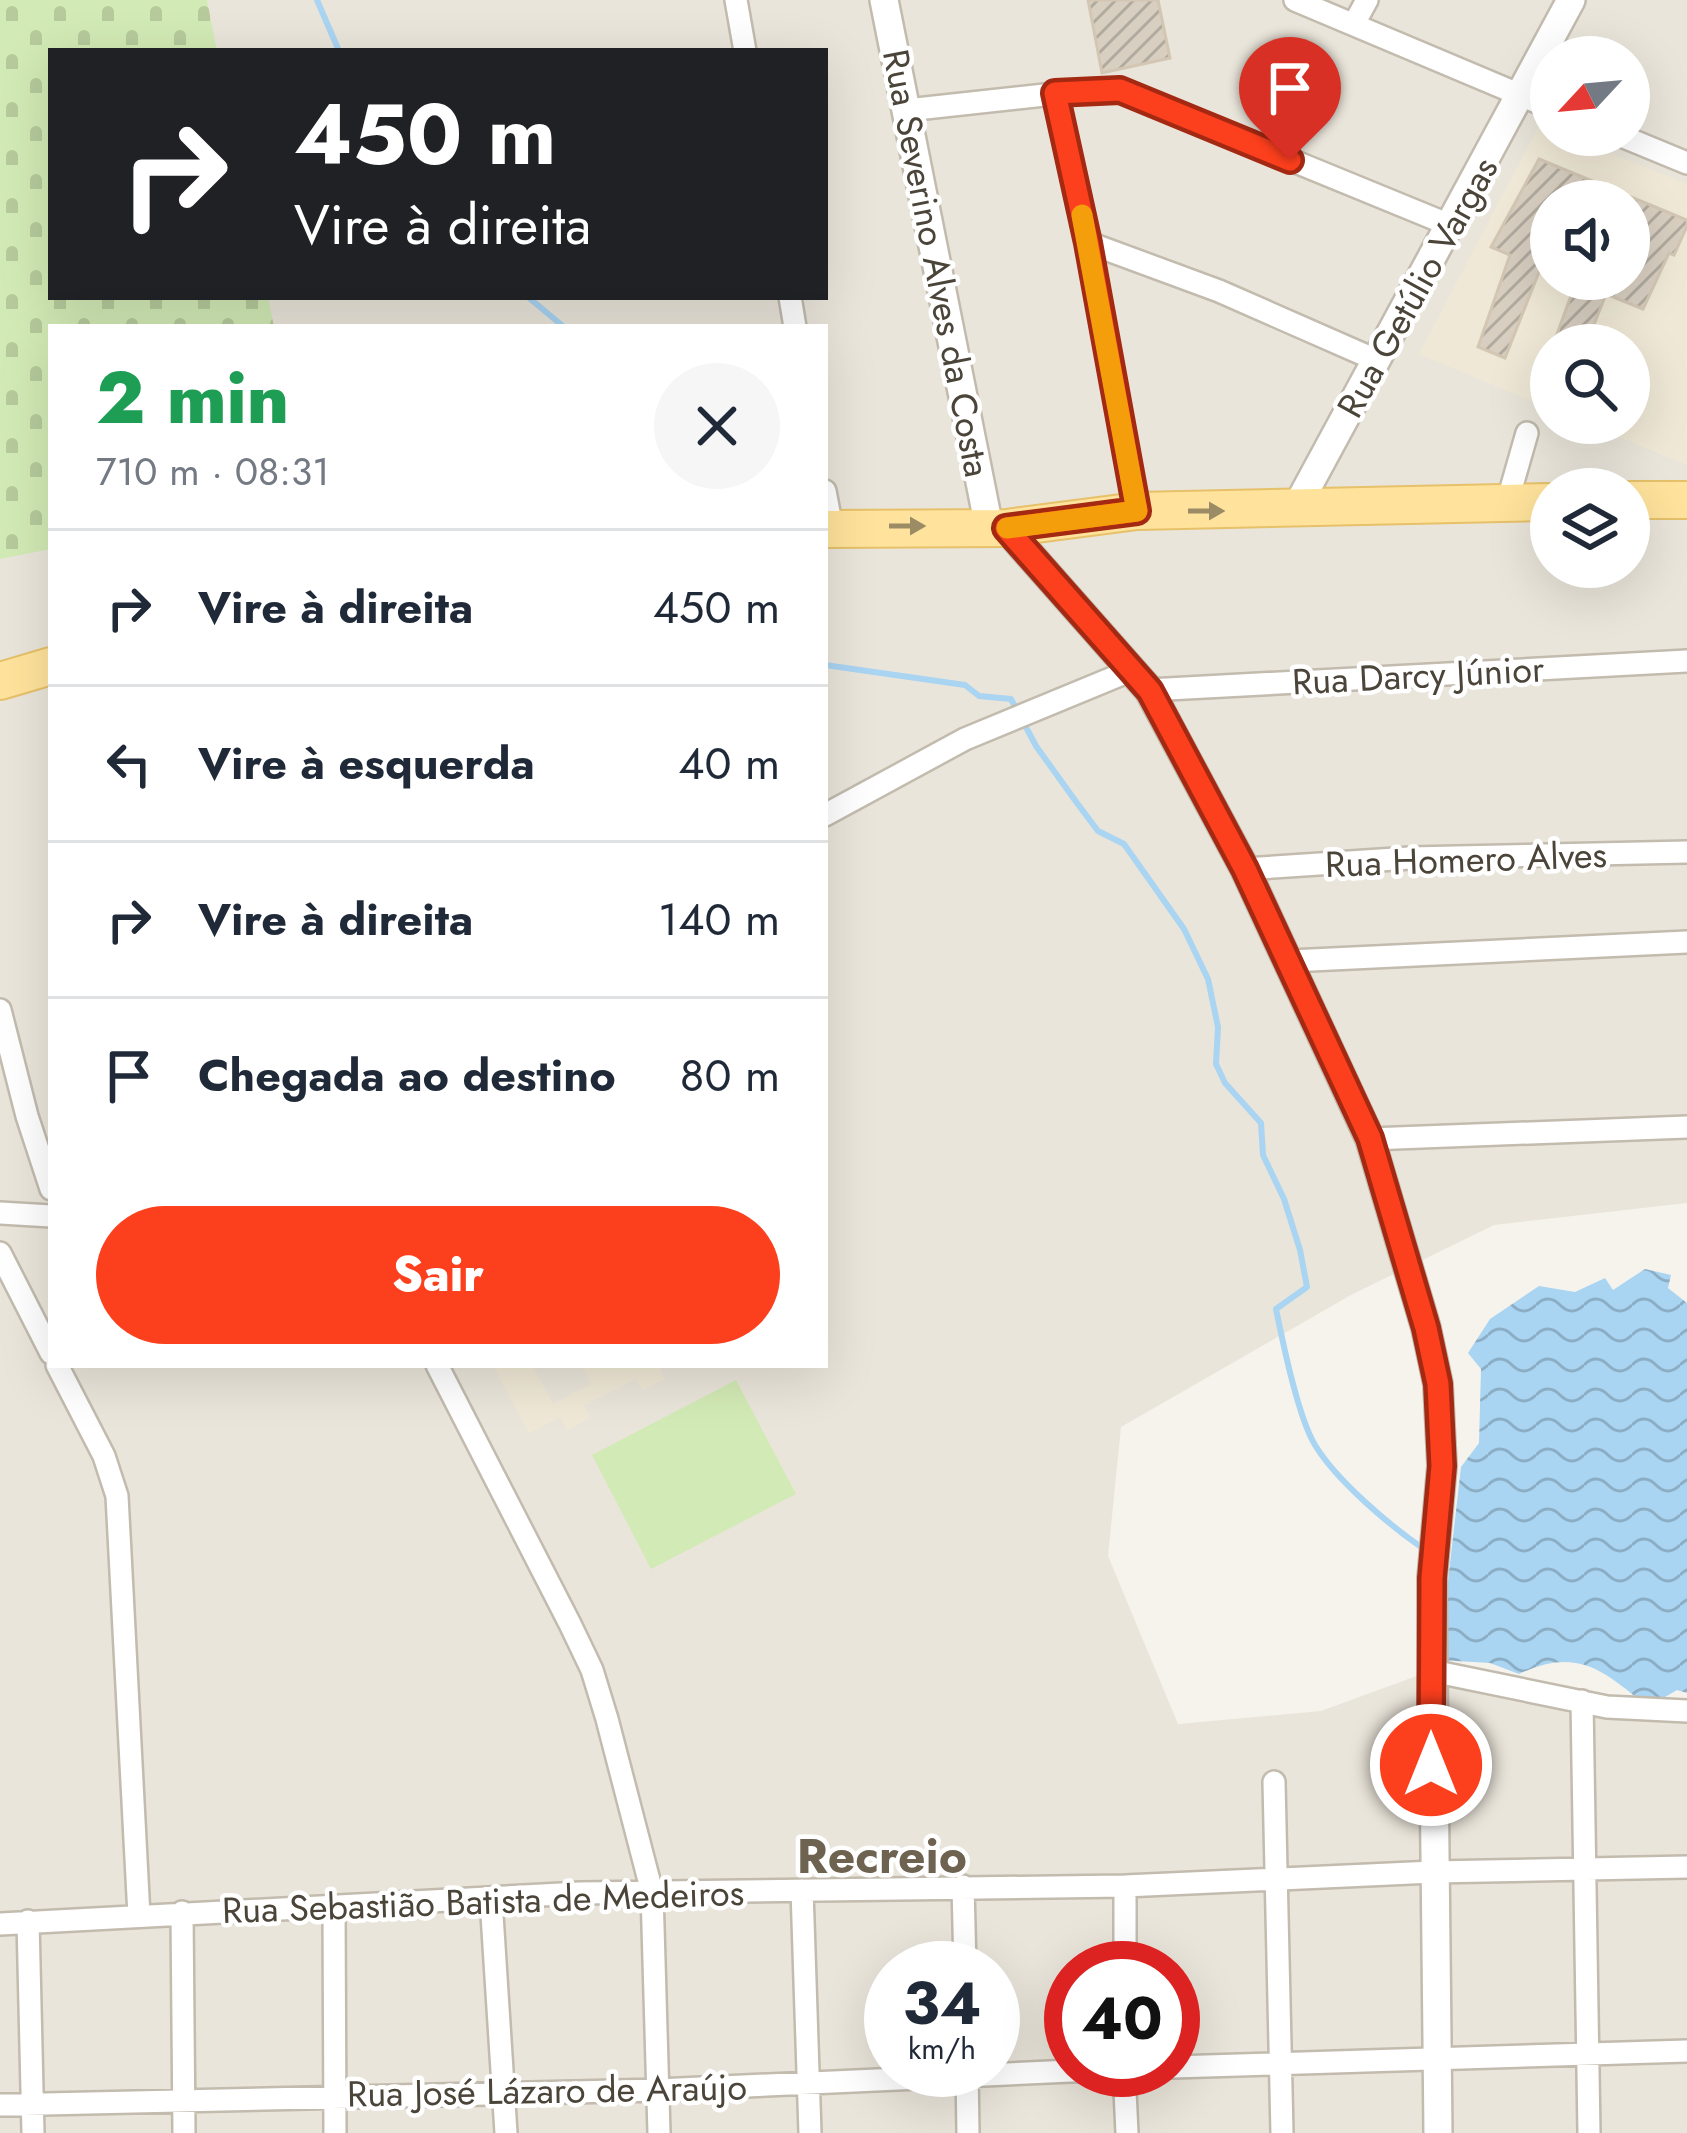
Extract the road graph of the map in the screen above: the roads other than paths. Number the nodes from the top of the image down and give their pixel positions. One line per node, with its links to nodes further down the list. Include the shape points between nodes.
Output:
1 (736, 0): 7 (street)
2 (884, 0): 11 (street, Rua Severino Alves da Costa)
3 (1295, 0): 6 (street)
4 (1366, 0): 6 (street)
5 (1571, 0): 9 (street, Rua Getúlio Vargas)
6 (1355, 22): 9 (street)
7 (744, 48)
8 (1055, 93): 11 (street); 14 (street, via 1120,90); 15 (street)
9 (1522, 96): 10 (street); 14 (street, Rua Getúlio Vargas)
10 (1530, 99)
11 (908, 110): 22 (street, Rua Severino Alves da Costa)
12 (1650, 146): 13 (street)
13 (1686, 159)
14 (1452, 226): 16 (street, Rua Getúlio Vargas)
15 (1088, 243): 16 (street); 21 (street)
16 (1376, 360): 20 (street, Rua Getúlio Vargas)
17 (1528, 433): 19 (street)
18 (1530, 502): 19 (main road)
19 (1507, 503): 20 (main road)
20 (1295, 510): 21 (main road, one-way to 20)
21 (1137, 511): 22 (main road)
22 (998, 527): 23 (main road, one-way to 22); 26 (street)
23 (828, 528)
24 (1687, 661): 26 (street, Rua Darcy Júnior)
25 (48, 667): 27 (main road)
26 (1141, 680): 28 (street, Rua Darcy Júnior, via 1009,720); 30 (street)
27 (0, 681)
28 (828, 813)
29 (1687, 852): 30 (street, Rua Homero Alves)
30 (1245, 869): 32 (street)
31 (1687, 942): 32 (street)
32 (1290, 961): 35 (street)
33 (0, 1010): 36 (street)
34 (1687, 1127): 35 (street)
35 (1370, 1138): 43 (street, via 1438,1384)
36 (48, 1180)
37 (0, 1213): 38 (street)
38 (48, 1216)
39 (0, 1253): 40 (street)
40 (48, 1347)
41 (59, 1368): 58 (street, via 117,1496)
42 (439, 1368): 54 (street, via 592,1670)
43 (1432, 1671): 44 (street); 49 (street)
44 (1582, 1702): 45 (street); 48 (street)
45 (1687, 1711)
46 (1274, 1782): 50 (street)
47 (1687, 1867): 48 (street, Rua Sebastião Batista de Medeiros)
48 (1583, 1869): 49 (street, Rua Sebastião Batista de Medeiros); 64 (street)
49 (1433, 1872): 50 (street, Rua Sebastião Batista de Medeiros); 65 (street)
50 (1278, 1882): 52 (street, Rua Sebastião Batista de Medeiros); 66 (street)
51 (963, 1886): 52 (street, Rua Sebastião Batista de Medeiros); 53 (street, Rua Sebastião Batista de Medeiros); 61 (street)
52 (1125, 1886): 62 (street)
53 (802, 1890): 54 (street, Rua Sebastião Batista de Medeiros); 69 (street)
54 (652, 1892): 55 (street, Rua Sebastião Batista de Medeiros); 70 (street)
55 (491, 1899): 56 (street, Rua Sebastião Batista de Medeiros); 71 (street)
56 (334, 1907): 57 (street, Rua Sebastião Batista de Medeiros); 72 (street)
57 (182, 1912): 58 (street, Rua Sebastião Batista de Medeiros); 75 (street)
58 (139, 1916): 59 (street, Rua Sebastião Batista de Medeiros)
59 (28, 1921): 60 (street, Rua Sebastião Batista de Medeiros); 76 (street)
60 (0, 1924)
61 (964, 1941)
62 (1125, 1941)
63 (1687, 2051): 64 (street)
64 (1586, 2054): 65 (street); 88 (street)
65 (1437, 2060): 66 (street); 87 (street)
66 (1281, 2061): 67 (street); 86 (street)
67 (1200, 2065)
68 (864, 2079): 69 (street, Rua José Lázaro de Araújo)
69 (809, 2082): 70 (street, Rua José Lázaro de Araújo); 83 (street)
70 (658, 2090): 71 (street, Rua José Lázaro de Araújo); 82 (street)
71 (505, 2092): 72 (street, Rua José Lázaro de Araújo); 81 (street)
72 (334, 2095): 75 (street, Rua José Lázaro de Araújo); 80 (street)
73 (967, 2097): 84 (street)
74 (1125, 2097): 85 (street)
75 (184, 2098): 76 (street, Rua José Lázaro de Araújo); 79 (street)
76 (32, 2104): 77 (street, Rua José Lázaro de Araújo); 78 (street)
77 (0, 2105)
78 (33, 2133)
79 (184, 2133)
80 (335, 2133)
81 (506, 2133)
82 (659, 2133)
83 (810, 2133)
84 (968, 2133)
85 (1126, 2133)
86 (1282, 2133)
87 (1438, 2133)
88 (1589, 2133)

